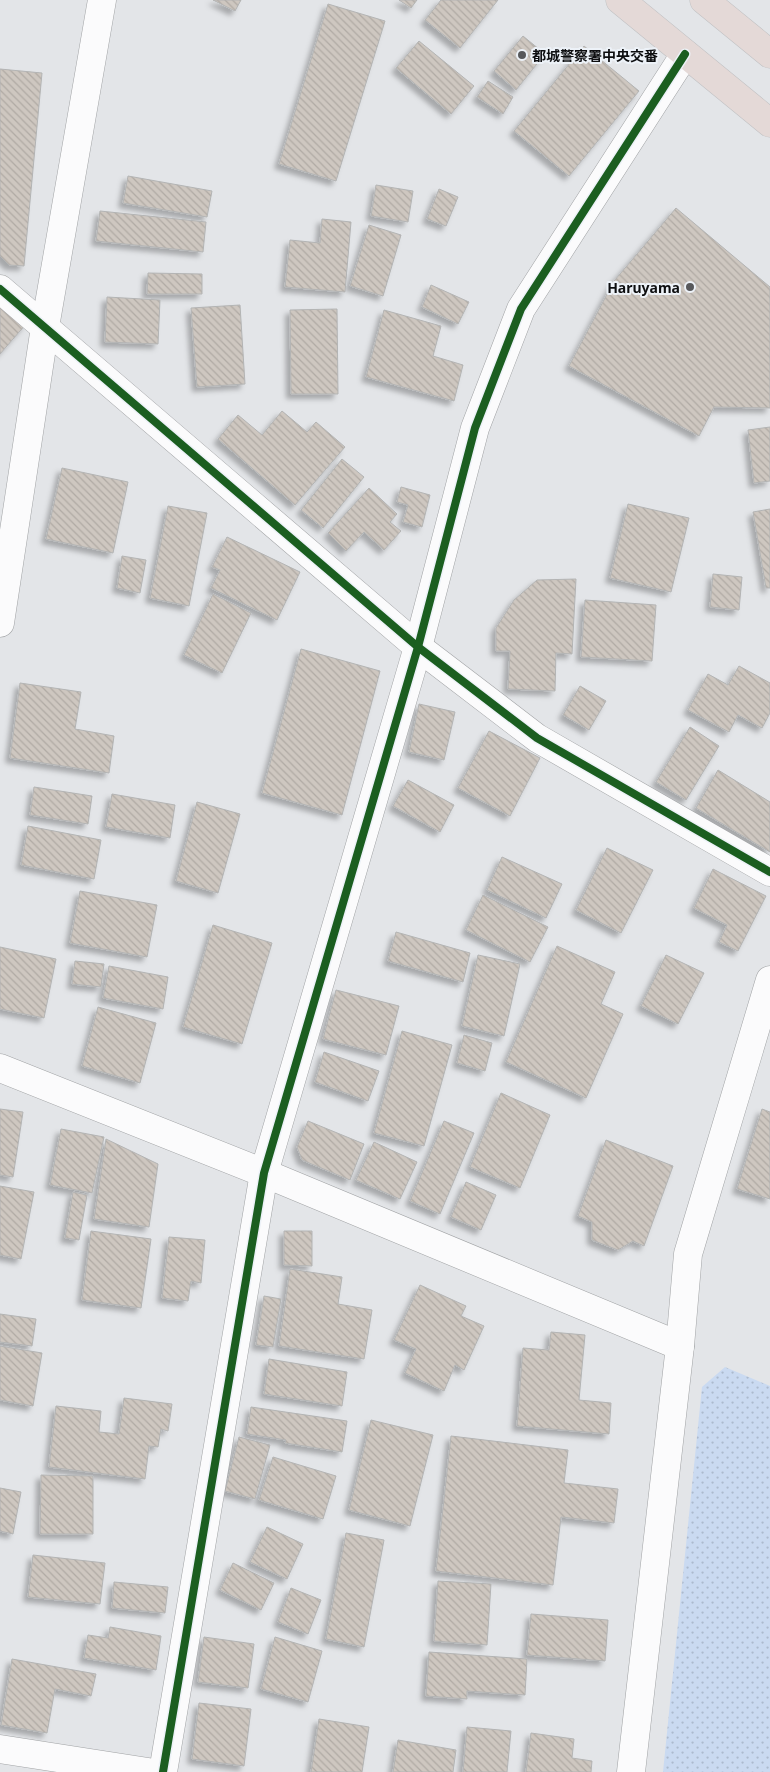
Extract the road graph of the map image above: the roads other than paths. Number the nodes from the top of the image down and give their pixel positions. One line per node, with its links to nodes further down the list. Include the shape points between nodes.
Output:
1 (102, 0): 8 (street)
2 (620, 0): 4 (highway)
3 (704, 0): 5 (highway)
4 (685, 54): 6 (highway); 10 (street, via 521,309 475,428)
5 (770, 54)
6 (770, 123)
7 (0, 289): 8 (street)
8 (45, 327): 9 (street); 10 (street)
9 (0, 623)
10 (418, 647): 11 (street, via 537,738); 14 (street)
11 (770, 872)
12 (770, 980): 15 (street, via 688,1254)
13 (0, 1068): 14 (street)
14 (264, 1173): 15 (street); 18 (street)
15 (680, 1346): 19 (street)
16 (0, 1749): 17 (street)
17 (148, 1772)
18 (163, 1772)
19 (632, 1772)

